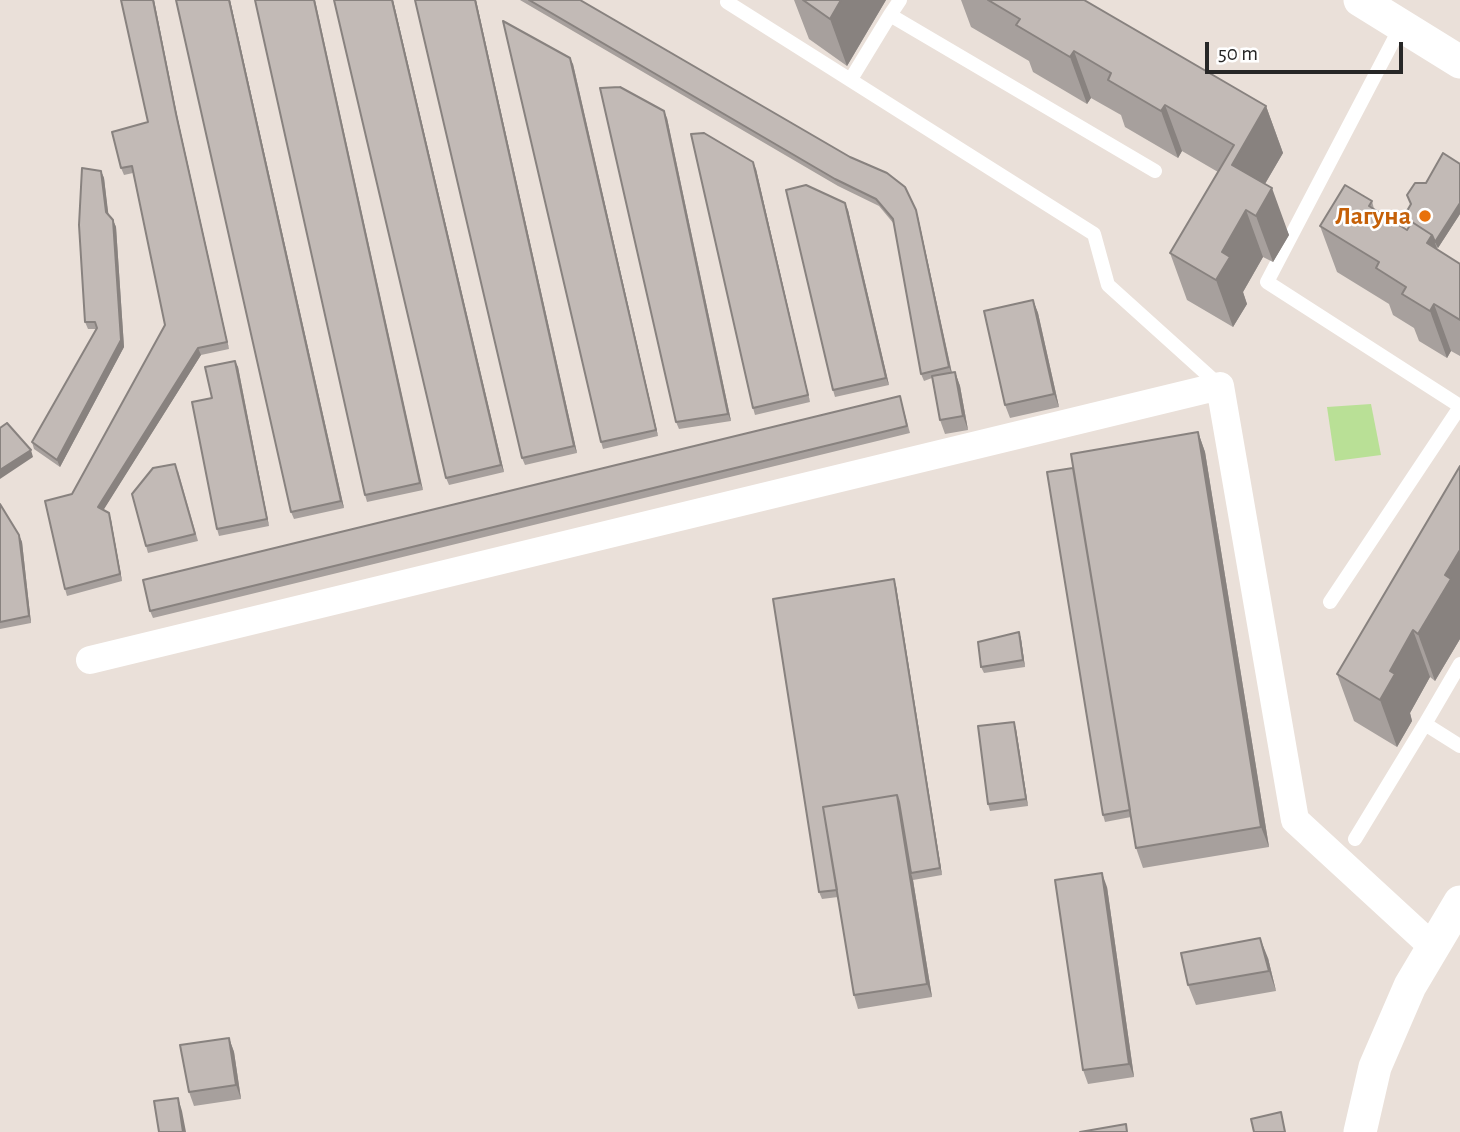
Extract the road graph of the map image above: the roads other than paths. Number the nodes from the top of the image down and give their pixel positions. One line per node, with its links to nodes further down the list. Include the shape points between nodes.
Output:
1 (728, 0): 7 (lane)
2 (900, 0): 4 (lane)
3 (1360, 0): 5 (street)
4 (890, 15): 7 (lane); 8 (lane)
5 (1401, 26): 6 (street); 10 (lane, via 1267,282)
6 (1460, 62)
7 (851, 79): 9 (lane, via 1094,234 1108,285)
8 (1155, 171)
9 (1220, 386): 12 (street); 18 (street, via 1295,820)
10 (1460, 406): 11 (lane)
11 (1330, 602)
12 (90, 660)
13 (1460, 664): 14 (lane)
14 (1424, 723): 15 (lane); 16 (lane)
15 (1460, 746)
16 (1355, 839)
17 (1460, 902): 18 (street)
18 (1433, 947): 19 (street, via 1410,986 1376,1067)
19 (1360, 1132)

